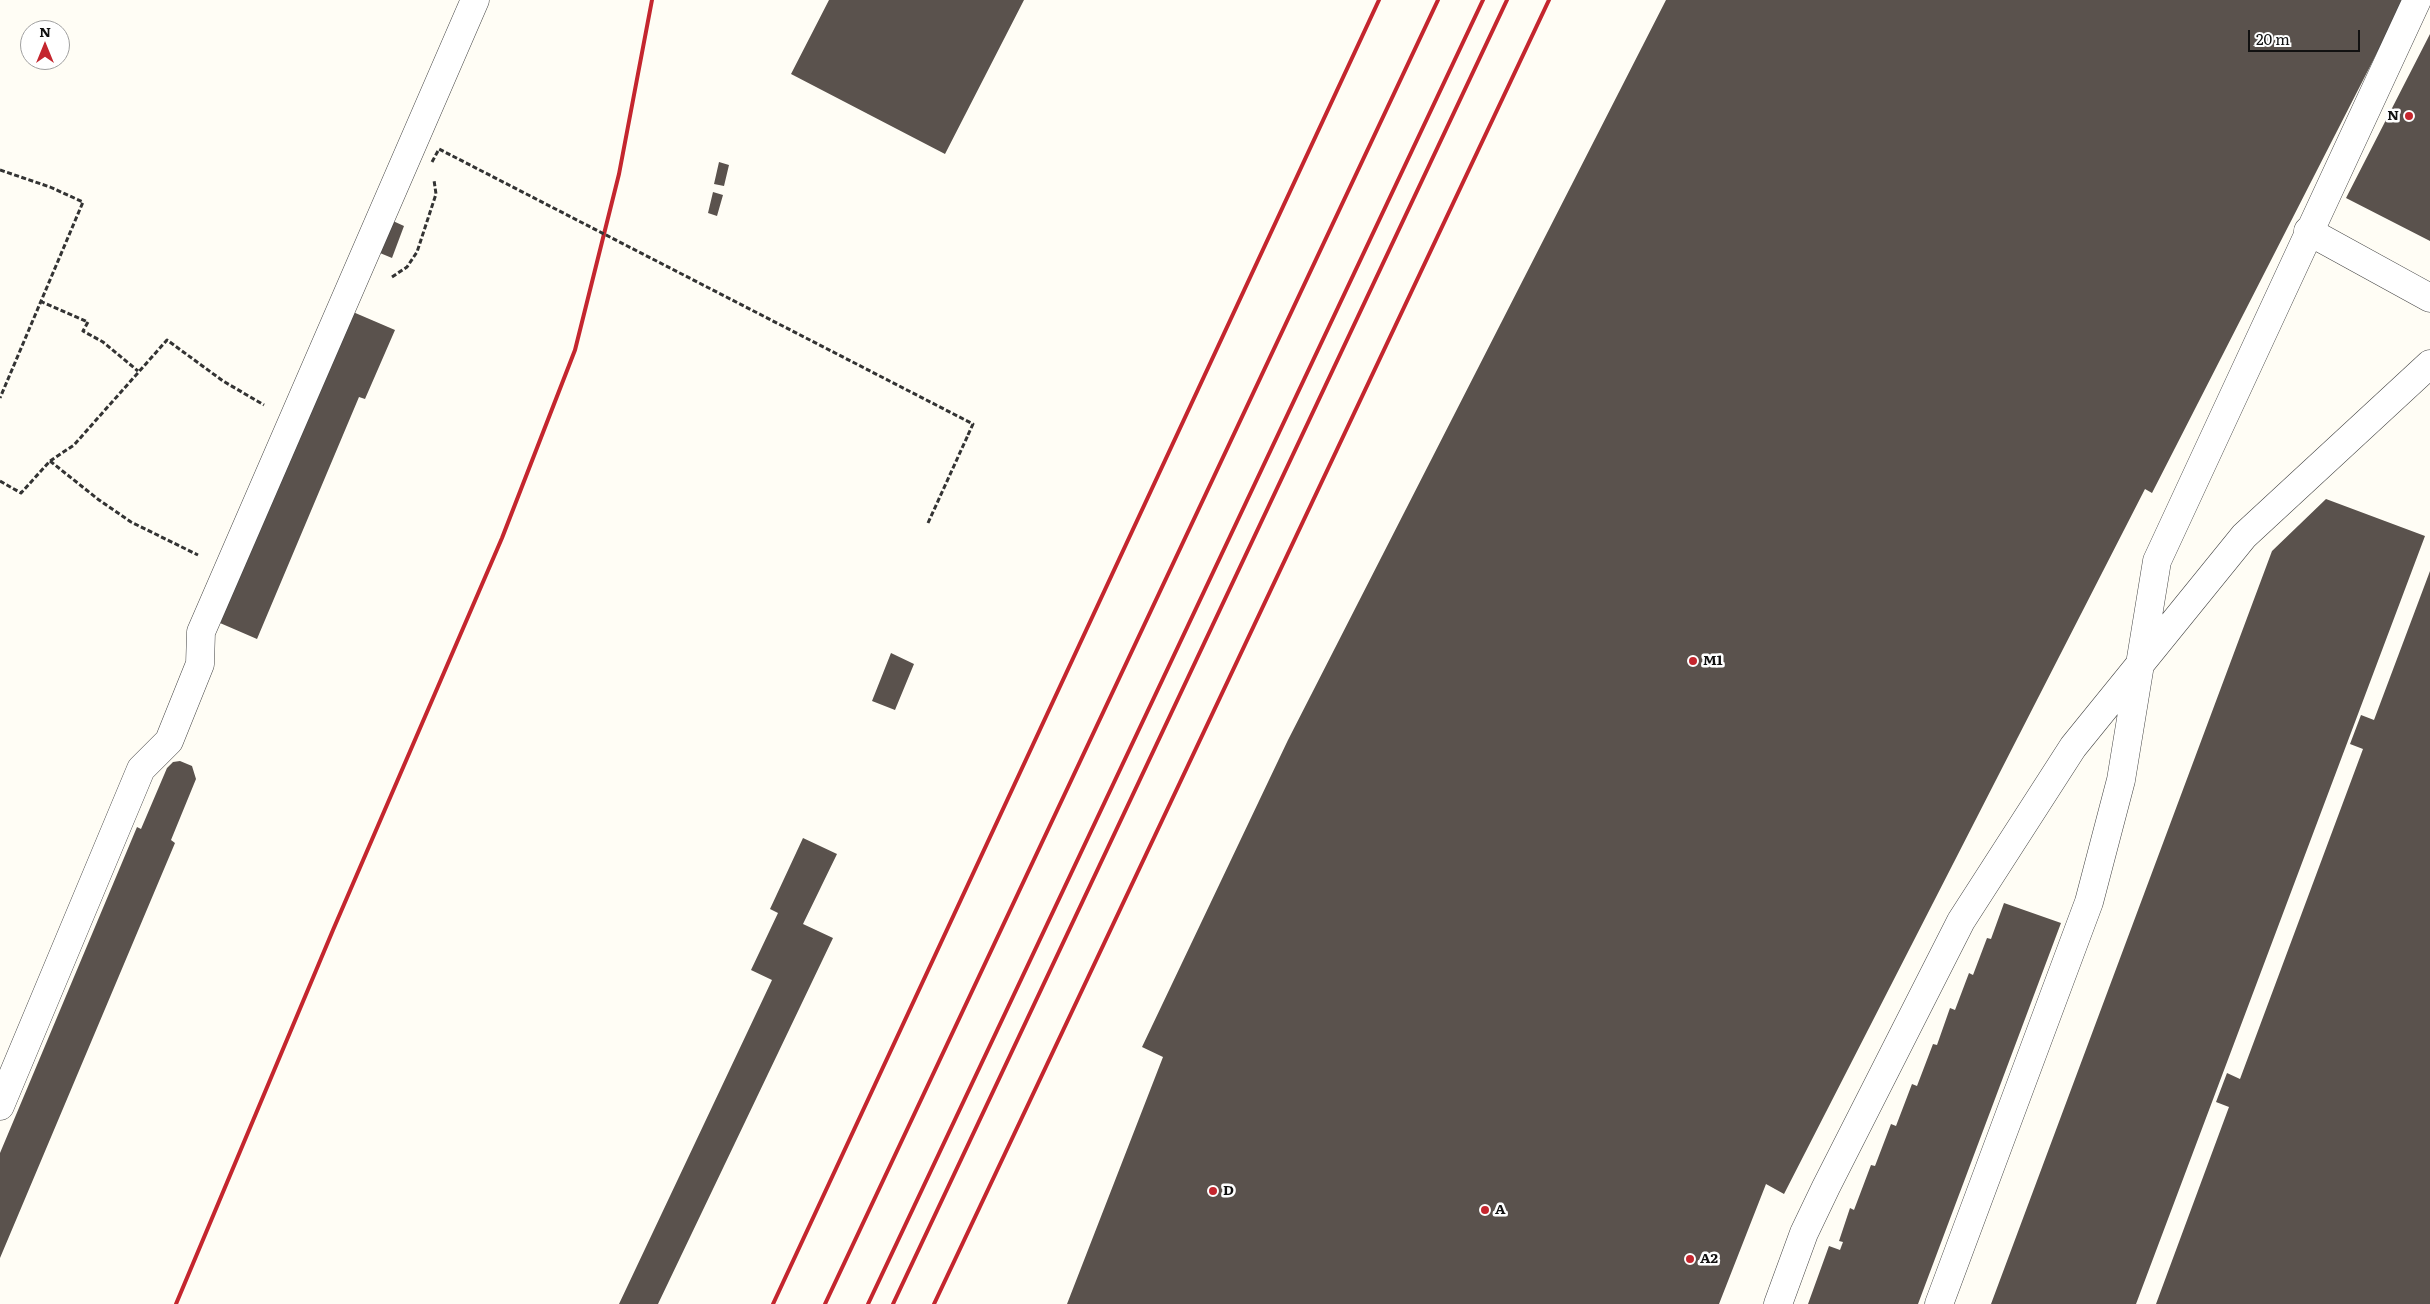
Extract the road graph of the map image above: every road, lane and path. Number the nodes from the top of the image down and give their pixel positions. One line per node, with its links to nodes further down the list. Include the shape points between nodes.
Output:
1 (475, 0): 13 (lane)
2 (2417, 0): 6 (lane)
3 (432, 162): 16 (path, bridge, via 439,149 974,424)
4 (0, 170): 9 (path, via 83,202)
5 (435, 187): 7 (path, via 436,194)
6 (2308, 231): 8 (lane); 18 (lane, via 2157,562)
7 (417, 252)
8 (2430, 298)
9 (40, 301): 11 (path, via 88,322 83,331 103,342); 12 (path)
10 (2430, 364): 18 (lane, via 2244,536)
11 (138, 371): 13 (path, via 167,340 245,396); 14 (path, via 74,445)
12 (0, 398)
13 (294, 418): 17 (lane)
14 (50, 461): 15 (path, via 21,493); 17 (path, via 131,522)
15 (0, 481)
16 (928, 523)
17 (228, 569): 19 (lane, via 201,632 200,664 170,740 140,769)
18 (2140, 662): 20 (lane, via 2073,747 1961,921 1804,1233); 21 (lane, via 2121,780 2089,902)
19 (0, 1106)
20 (1778, 1304)
21 (1939, 1304)

